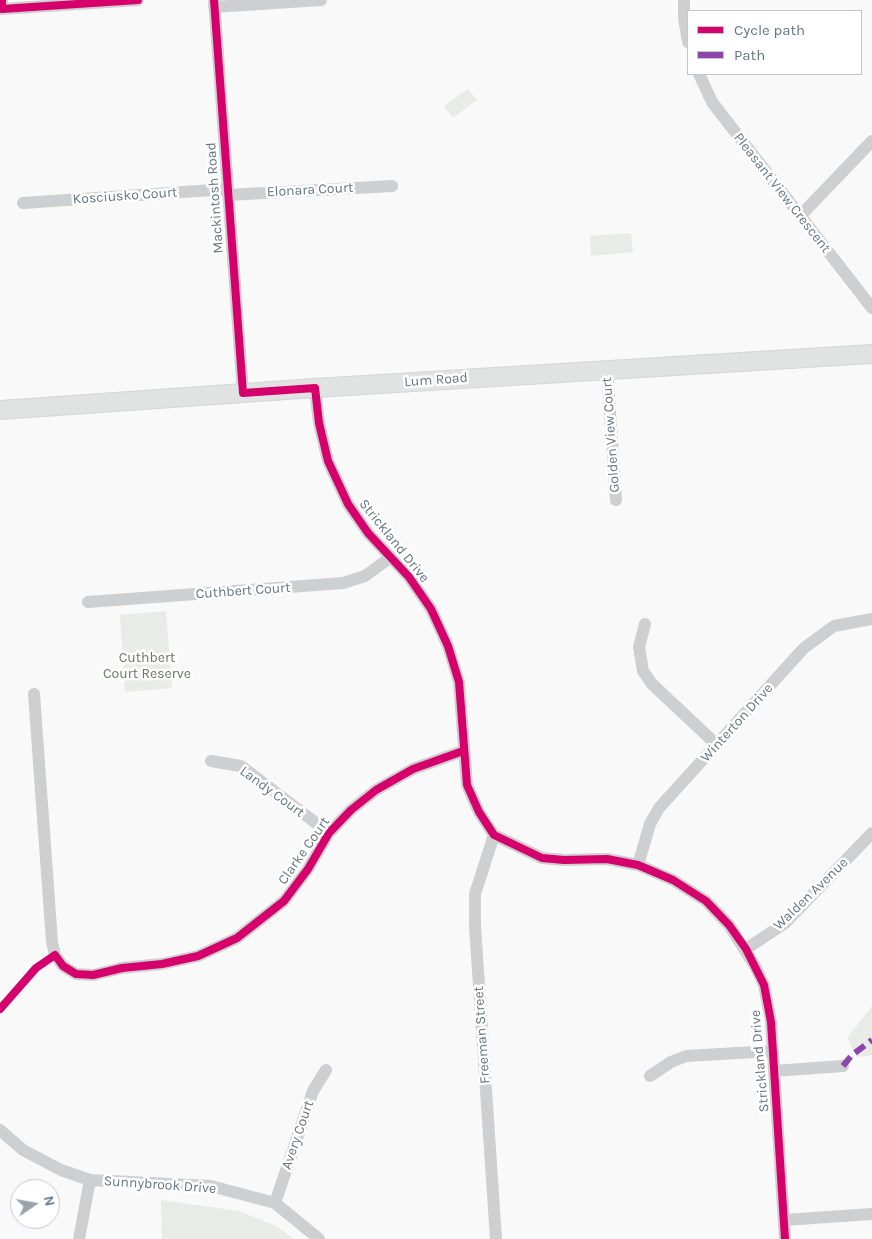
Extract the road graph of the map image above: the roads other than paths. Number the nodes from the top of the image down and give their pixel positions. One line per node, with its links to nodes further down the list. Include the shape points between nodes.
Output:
1 (2, 0): 2 (street, via 2,9)
2 (138, 0)
3 (321, 0): 5 (street)
4 (684, 0): 6 (street)
5 (214, 4): 10 (street, Mackintosh Road)
6 (687, 36)
7 (700, 75): 12 (street, Pleasant View Crescent, via 712,102)
8 (872, 141): 12 (street)
9 (392, 186): 10 (street, Elonara Court)
10 (227, 192): 11 (street, Kosciusko Court); 17 (street, Mackintosh Road)
11 (23, 203)
12 (800, 216): 13 (street, Pleasant View Crescent)
13 (872, 308)
14 (872, 354): 15 (street, Lum Road)
15 (607, 369): 16 (street, Lum Road); 19 (street, Golden View Court)
16 (315, 388): 17 (street, Lum Road); 20 (street, Strickland Drive, via 328,461 348,504 368,533)
17 (243, 393): 18 (street, Lum Road)
18 (0, 410)
19 (616, 500)
20 (391, 557): 21 (street, Cuthbert Court, via 365,576 343,583); 26 (street, Strickland Drive, via 431,609 448,646 458,682)
21 (88, 602)
22 (872, 619): 25 (street, Winterton Drive, via 834,626 815,639)
23 (645, 624): 25 (street, via 639,647 643,672)
24 (34, 694): 28 (street, Clarke Court, via 52,942 55,955 63,966 76,974 93,976 198,956 237,938 284,900 308,869)
25 (717, 745): 31 (street, Winterton Drive, via 658,808)
26 (463, 751): 28 (street, Clarke Court, via 413,768 376,790); 30 (street, Strickland Drive, via 467,785)
27 (212, 761): 28 (street, Landy Court, via 241,766)
28 (329, 833)
29 (872, 833): 32 (street, Walden Avenue, via 785,923)
30 (494, 835): 31 (street, Strickland Drive, via 542,858 607,859); 45 (street, Freeman Street, via 475,894 475,926)
31 (638, 865): 32 (street, Strickland Drive, via 673,880 706,901 729,925)
32 (746, 950): 33 (street, Strickland Drive, via 764,986 771,1022)
33 (772, 1051): 36 (street, Strickland Drive); 37 (street, via 686,1056)
34 (843, 1066): 36 (street)
35 (326, 1070): 40 (street, Avery Court, via 313,1091)
36 (774, 1071): 42 (street, Strickland Drive)
37 (650, 1076)
38 (0, 1130): 39 (street, Sunnybrook Drive, via 23,1150 61,1170)
39 (90, 1180): 40 (street, Sunnybrook Drive, via 212,1186); 43 (street)
40 (275, 1203): 44 (street, Sunnybrook Drive)
41 (872, 1214): 42 (street)
42 (784, 1220): 46 (street, Strickland Drive)
43 (79, 1239)
44 (319, 1239)
45 (496, 1239)
46 (785, 1239)

